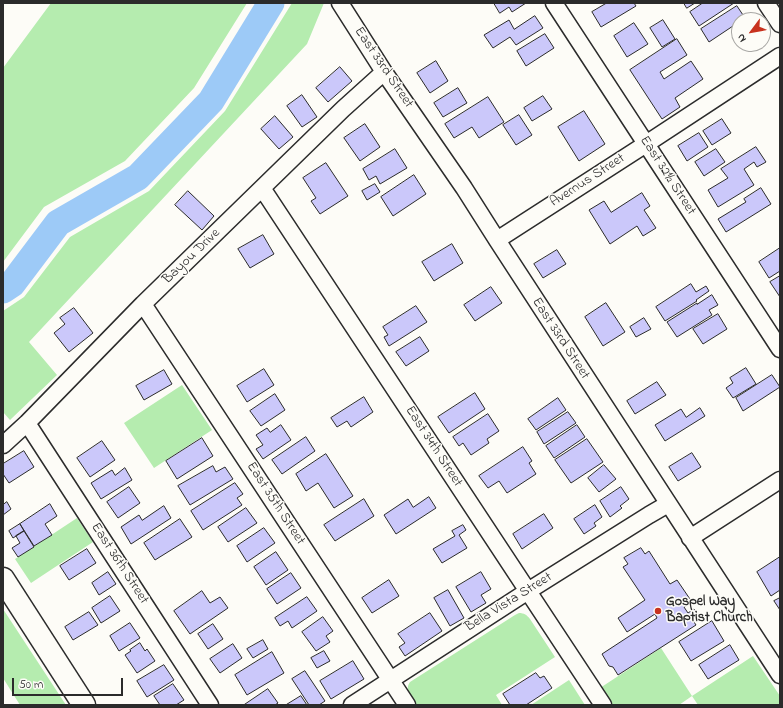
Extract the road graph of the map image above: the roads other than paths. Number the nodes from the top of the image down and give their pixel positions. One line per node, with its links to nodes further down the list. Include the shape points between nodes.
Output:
1 (340, 3): 6 (street, East 33rd Street)
2 (554, 3): 7 (street, East 32½ Street)
3 (766, 3): 4 (street)
4 (780, 24)
5 (780, 56): 7 (street, Avernus Street)
6 (384, 72): 8 (street, Bayou Drive); 9 (street, East 33rd Street)
7 (646, 144): 9 (street, Avernus Street); 11 (street, East 32½ Street)
8 (262, 188): 10 (street, Bayou Drive); 18 (street, East 34th Street)
9 (497, 240): 15 (street, East 33rd Street)
10 (143, 304): 12 (street, Bayou Drive); 20 (street, East 35th Street)
11 (780, 349)
12 (27, 423): 13 (street, Bayou Drive); 22 (street, East 36th Street)
13 (3, 445)
14 (780, 480): 16 (street)
15 (668, 504): 16 (street, East 33rd Street); 18 (street, Bella Vista Street)
16 (690, 538): 19 (street, East 33rd Street)
17 (3, 579): 21 (street)
18 (528, 591): 20 (street, Bella Vista Street); 25 (street, East 34th Street)
19 (780, 675)
20 (390, 680): 23 (street, Bella Vista Street); 24 (street, East 35th Street)
21 (84, 705)
22 (210, 705)
23 (352, 705)
24 (407, 705)
25 (603, 705)

